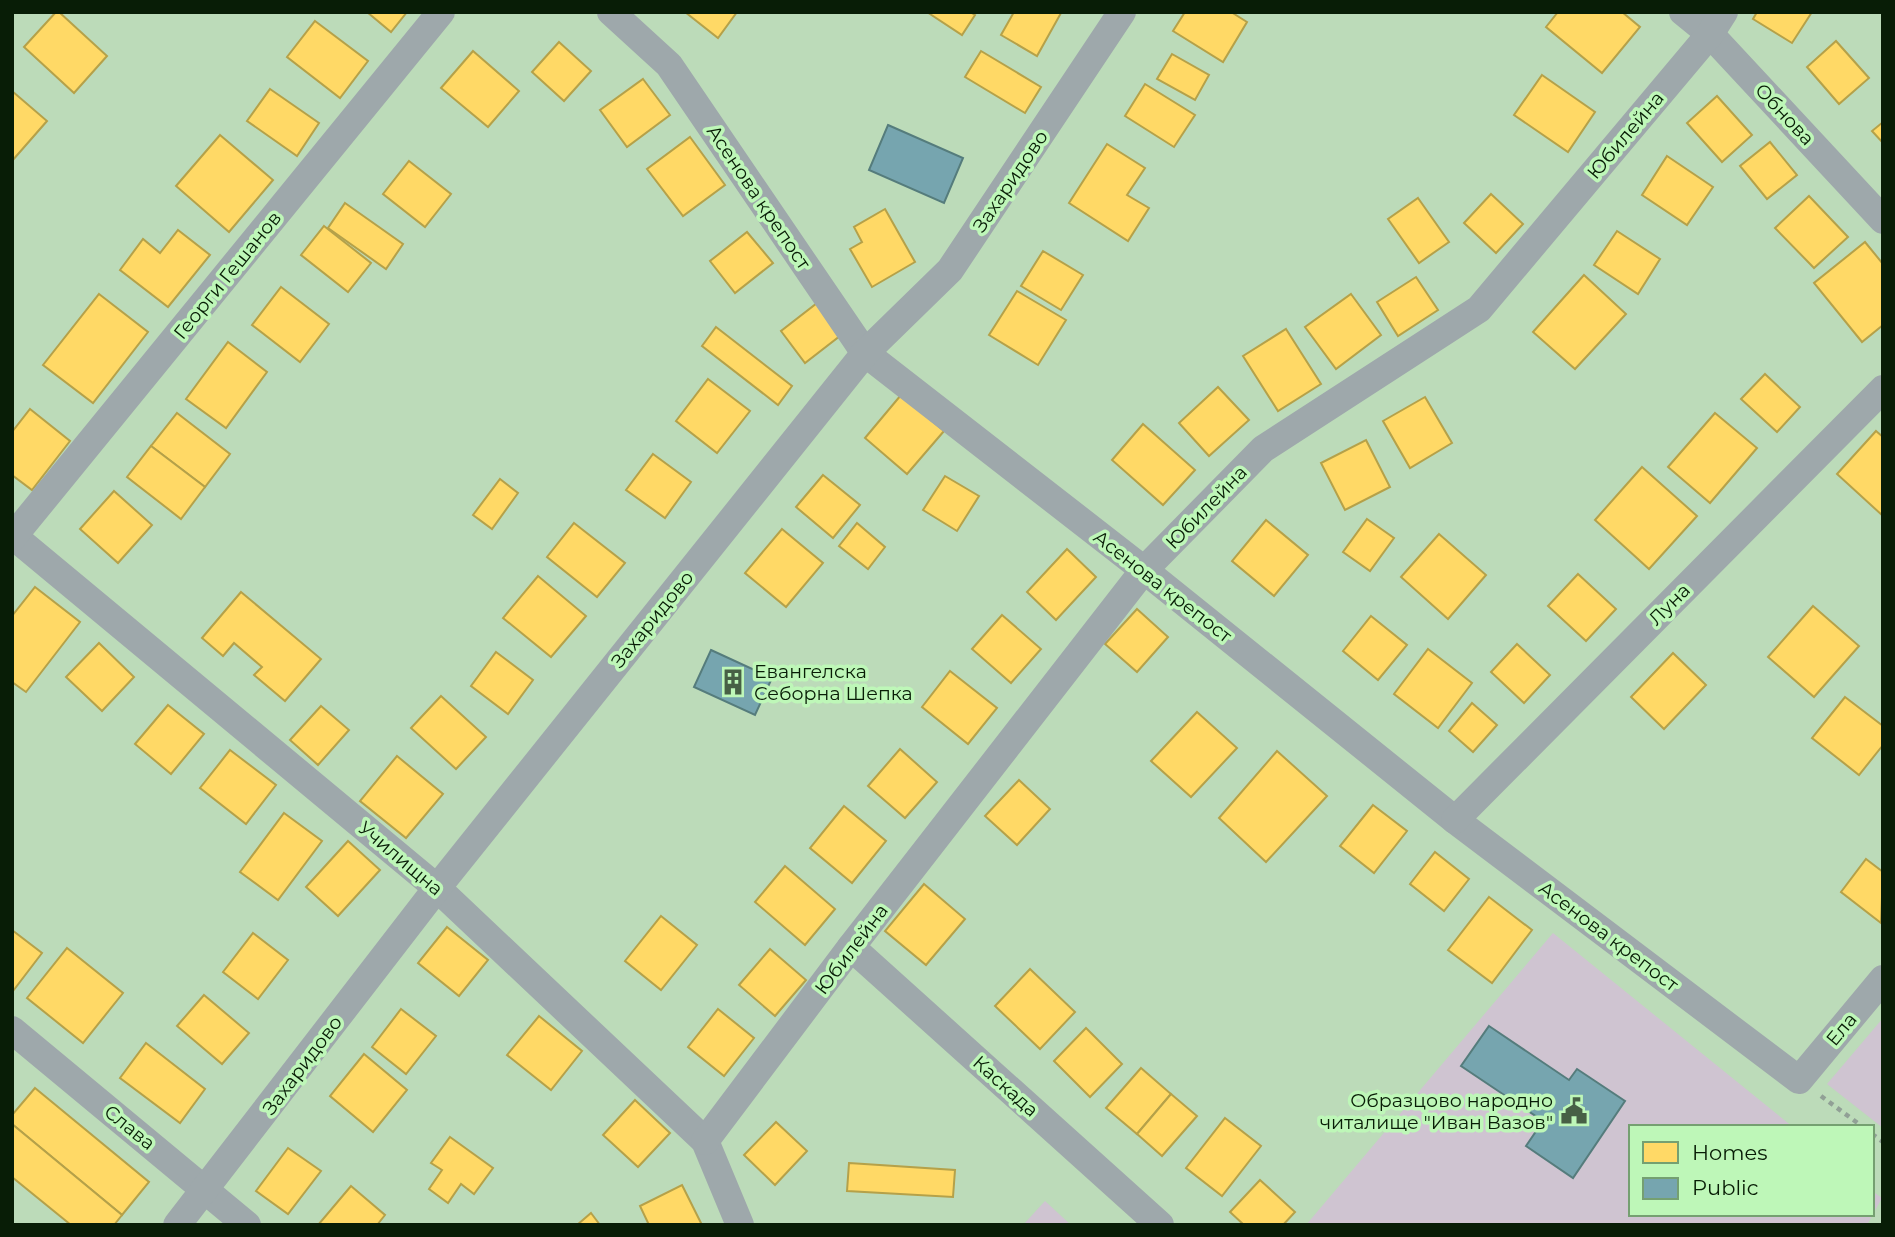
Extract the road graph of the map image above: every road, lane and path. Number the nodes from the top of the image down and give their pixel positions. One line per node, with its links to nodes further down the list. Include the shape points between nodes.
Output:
1 (441, 12): 9 (street, Георги Гешанов)
2 (611, 12): 7 (street, Асенова крепост, via 669,65)
3 (1122, 12): 7 (street, Захаридово, via 950,270)
4 (1683, 12): 5 (street, Обнова)
5 (1717, 23): 6 (street, Обнова); 10 (street, Юбилейна, via 1479,309 1263,449)
6 (1883, 220)
7 (865, 353): 10 (street, Асенова крепост); 12 (street, Захаридово)
8 (1883, 389): 11 (street, Луна)
9 (13, 536): 12 (street, Училищна)
10 (1144, 570): 11 (street, Асенова крепост); 13 (street, Юбилейна)
11 (1455, 820): 16 (street, Асенова крепост)
12 (438, 888): 18 (street, Училищна); 19 (street, Захаридово)
13 (852, 947): 18 (street, Юбилейна); 23 (street, Каскада)
14 (1883, 979): 16 (street, Ела)
15 (12, 1030): 19 (street, Слава)
16 (1799, 1080): 17 (path)
17 (1860, 1125)
18 (705, 1141): 22 (street, Училищна)
19 (206, 1189): 20 (street, Захаридово); 21 (street, Слава)
20 (177, 1225)
21 (247, 1225)
22 (740, 1225)
23 (1160, 1225)

